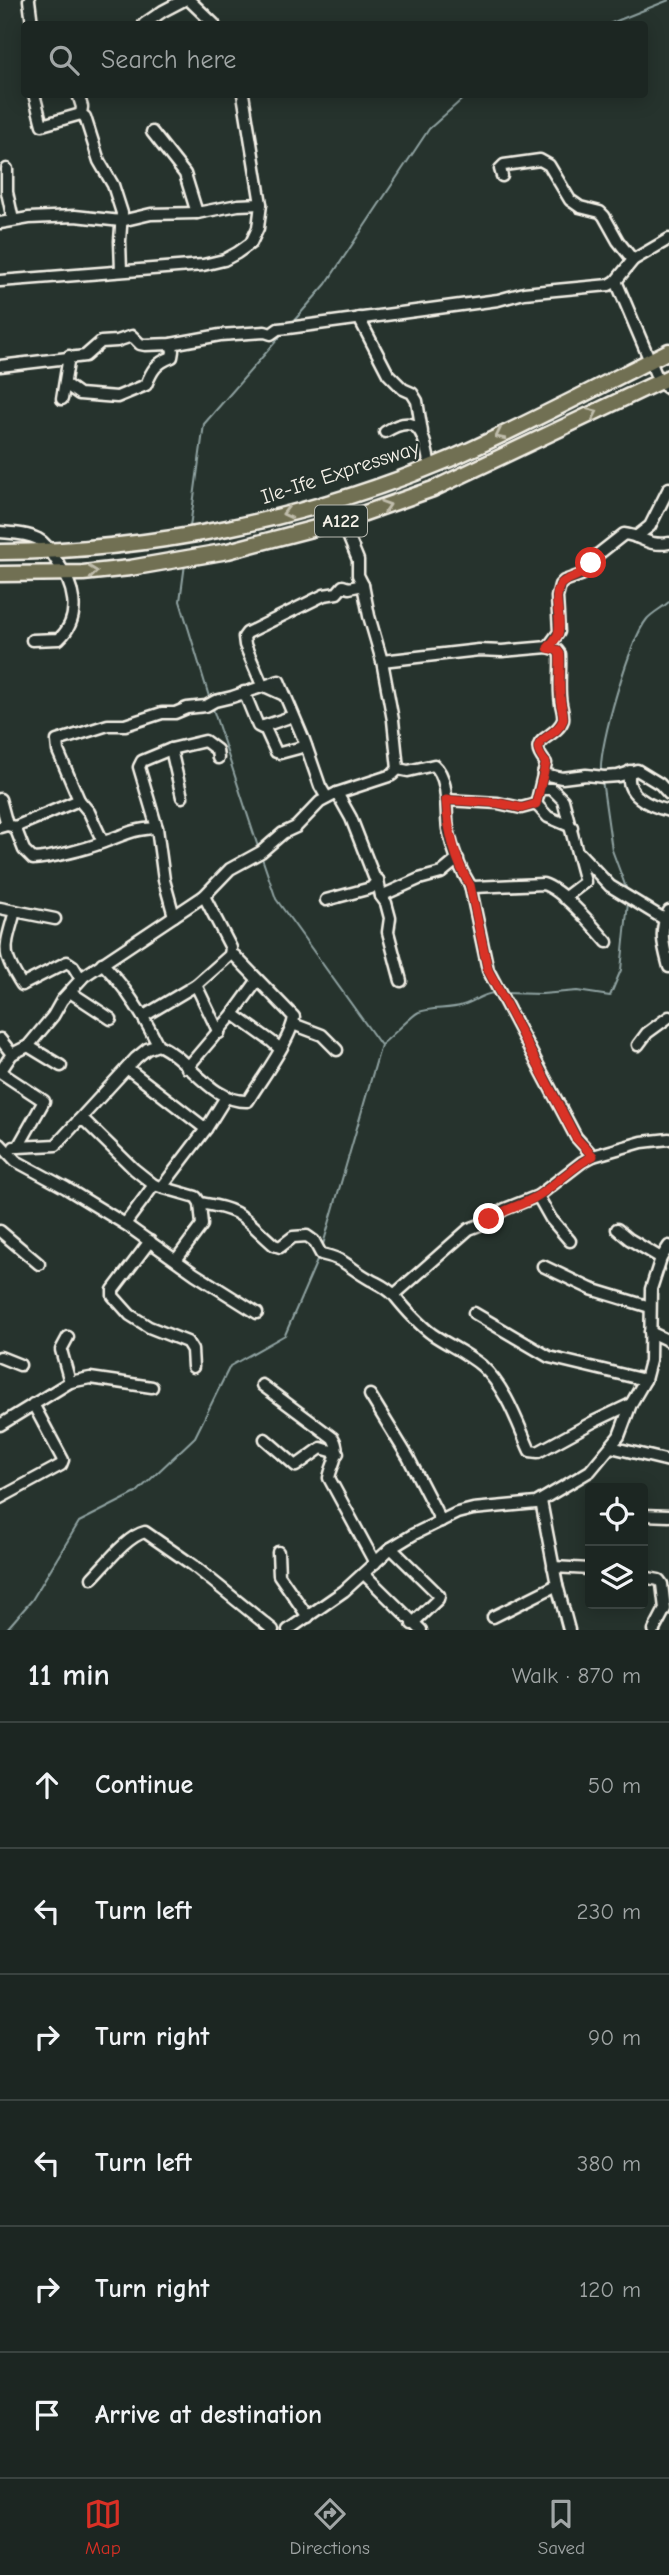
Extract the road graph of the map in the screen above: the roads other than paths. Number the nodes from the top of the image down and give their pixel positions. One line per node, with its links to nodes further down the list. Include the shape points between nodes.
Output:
1 (29, 0): 3 (street)
2 (187, 0): 4 (street); 5 (street)
3 (32, 21)
4 (149, 21)
5 (211, 21)
6 (35, 98): 9 (street, via 42,125)
7 (79, 98): 9 (street)
8 (244, 98): 13 (street)
9 (81, 114): 16 (street, via 118,198)
10 (152, 132): 14 (street, via 185,174)
11 (7, 169): 15 (street)
12 (502, 176): 19 (street, via 504,165 540,160 549,165 570,200 600,212)
13 (261, 204): 14 (street); 20 (street, via 251,243 225,260)
14 (197, 213): 16 (street)
15 (13, 220): 16 (street, via 64,216); 17 (street)
16 (121, 220): 20 (street)
17 (0, 223)
18 (669, 239): 19 (street)
19 (633, 260): 22 (street)
20 (121, 271): 21 (street)
21 (0, 281)
22 (616, 281): 23 (street); 27 (street)
23 (359, 318): 24 (street, via 278,329 271,334 220,335); 33 (street, via 387,374 417,401)
24 (171, 344): 26 (street, via 140,344 132,336 97,344 85,356); 30 (street, via 172,357 157,364 146,385 121,397 79,394)
25 (669, 351): 27 (highway, Ile-Ife Expressway / A122)
26 (69, 356): 28 (street); 30 (street)
27 (649, 361): 29 (street); 34 (highway, Ile-Ife Expressway / A122, one-way to 34)
28 (0, 366)
29 (666, 383): 36 (highway, A122, one-way to 29)
30 (65, 384): 31 (street)
31 (62, 399)
32 (385, 432): 33 (street, via 405,425)
33 (422, 432): 34 (street)
34 (427, 468): 36 (highway); 41 (highway, Ile-Ife Expressway / A122, one-way to 41, via 347,496 242,524 170,538)
35 (669, 488): 39 (street, via 650,526)
36 (433, 489): 37 (highway, A122, one-way to 36)
37 (342, 521): 43 (highway, A122, one-way to 37, via 130,568 228,551); 45 (street)
38 (0, 532): 41 (street, via 40,540)
39 (636, 537): 40 (street, via 657,545); 47 (street, via 624,534 581,575 560,585 559,632)
40 (669, 543)
41 (51, 551): 42 (highway, Ile-Ife Expressway / A122); 43 (street)
42 (0, 552)
43 (66, 573): 44 (highway, A122); 46 (street, via 72,595 69,630 59,639)
44 (0, 575)
45 (363, 585): 48 (street); 49 (street, via 343,586 337,593 247,633 245,645)
46 (32, 640)
47 (548, 648): 48 (street); 58 (street, via 560,654 564,716 539,744 546,763)
48 (382, 661): 56 (street)
49 (262, 685): 50 (street); 51 (street, via 279,681)
50 (244, 692): 52 (street, via 258,726); 64 (street, via 206,706 108,725 57,741)
51 (292, 716): 52 (street); 53 (street)
52 (264, 726): 53 (street, via 276,752)
53 (306, 746): 61 (street, via 320,786)
54 (171, 749): 55 (street, via 205,741 217,750); 62 (street); 70 (street, via 142,761 139,767)
55 (218, 758)
56 (398, 769): 61 (street); 65 (street, via 434,765 441,774)
57 (630, 771): 58 (street, via 604,777); 60 (street, via 642,771); 67 (street, via 630,788 636,795)
58 (543, 774): 59 (street)
59 (541, 789): 66 (street); 69 (street, via 552,789 563,800)
60 (669, 794)
61 (332, 795): 74 (street, via 351,818); 76 (street, via 311,808 296,827 230,869)
62 (182, 797)
63 (0, 799): 68 (street)
64 (79, 800): 68 (street); 71 (street)
65 (446, 800): 66 (street, via 522,808); 72 (street)
66 (536, 804): 69 (street, via 548,817)
67 (669, 811)
68 (8, 826): 71 (street, via 33,859)
69 (572, 827): 73 (street)
70 (157, 828): 71 (street, via 135,829); 83 (street)
71 (103, 842)
72 (458, 859): 75 (street); 77 (street, via 441,873)
73 (584, 865): 78 (street, via 585,882); 82 (street, via 610,886)
74 (378, 880): 77 (street); 79 (street, via 371,888)
75 (470, 885): 78 (street, via 543,884); 117 (street, via 488,970 576,1138)
76 (204, 896): 83 (street); 86 (street, via 231,948)
77 (381, 896): 91 (street, via 390,918 387,932)
78 (564, 898): 85 (street)
79 (326, 900)
80 (0, 908): 81 (street)
81 (15, 911): 84 (street); 89 (street, via 5,946 6,961 22,985 67,961)
82 (667, 915): 88 (street, via 663,938)
83 (174, 916): 87 (street)
84 (55, 919)
85 (607, 942)
86 (230, 955): 90 (street); 92 (street)
87 (102, 962): 89 (street); 95 (street)
88 (669, 967)
89 (81, 979): 93 (street)
90 (257, 981): 94 (street); 98 (street, via 294,1017)
91 (401, 981)
92 (196, 985): 95 (street); 99 (street)
93 (70, 992): 97 (street); 103 (street)
94 (233, 1014): 99 (street); 104 (street)
95 (144, 1016): 101 (street)
96 (669, 1017): 102 (street)
97 (111, 1019)
98 (293, 1024): 104 (street); 105 (street, via 321,1035)
99 (219, 1033): 109 (street)
100 (0, 1040): 106 (street)
101 (158, 1045): 108 (street); 109 (street)
102 (639, 1045)
103 (28, 1046): 106 (street); 107 (street)
104 (280, 1049): 111 (street, via 248,1101)
105 (337, 1050)
106 (12, 1054): 110 (street)
107 (61, 1066)
108 (127, 1068): 112 (street); 113 (street)
109 (187, 1068): 111 (street)
110 (0, 1072): 116 (street, via 44,1101)
111 (226, 1097): 113 (street)
112 (78, 1121): 116 (street, via 56,1145); 118 (street, via 85,1121 134,1170)
113 (206, 1129): 118 (street)
114 (669, 1139): 117 (street)
115 (3, 1146): 116 (street); 121 (street, via 16,1161)
116 (18, 1147)
117 (593, 1156): 119 (street)
118 (158, 1186): 120 (street, via 196,1197); 121 (street)
119 (538, 1196): 125 (street); 131 (street, via 469,1229)
120 (200, 1203): 128 (street, via 202,1225); 131 (street, via 239,1212 280,1247 293,1237 307,1236 321,1254 339,1258)
121 (125, 1224): 124 (street)
122 (617, 1229): 127 (street)
123 (0, 1231): 129 (street)
124 (150, 1241): 128 (street); 140 (street, via 113,1296 130,1315 187,1342)
125 (570, 1241)
126 (669, 1246): 127 (street)
127 (661, 1258): 132 (street)
128 (176, 1260): 133 (street)
129 (39, 1264)
130 (543, 1266): 132 (street, via 591,1289)
131 (394, 1295): 147 (street, via 414,1319 492,1377 530,1451 538,1452)
132 (650, 1307): 135 (street)
133 (257, 1313)
134 (474, 1313): 141 (street, via 549,1357)
135 (650, 1332): 137 (street); 141 (street)
136 (68, 1337): 142 (street, via 61,1350)
137 (669, 1341)
138 (0, 1357): 139 (street)
139 (20, 1365)
140 (193, 1367)
141 (645, 1380): 147 (street)
142 (70, 1382): 144 (street, via 90,1378); 146 (street)
143 (262, 1385): 151 (street, via 333,1438)
144 (152, 1387)
145 (370, 1395): 157 (street)
146 (33, 1404): 148 (street); 153 (street, via 61,1465)
147 (631, 1405): 150 (street)
148 (0, 1425)
149 (265, 1439): 151 (street, via 296,1466 321,1448)
150 (611, 1447): 152 (street); 154 (street, via 590,1471)
151 (338, 1453): 160 (street, via 329,1478)
152 (669, 1461)
153 (0, 1498)
154 (541, 1500): 157 (street, via 473,1509); 161 (street)
155 (648, 1515): 156 (street)
156 (669, 1517)
157 (441, 1521): 158 (street)
158 (391, 1548): 160 (street); 170 (street, via 439,1595)
159 (278, 1552): 168 (street, via 279,1576)
160 (375, 1563): 163 (street)
161 (554, 1567): 162 (street); 166 (street)
162 (585, 1569)
163 (364, 1574): 168 (street); 170 (street)
164 (92, 1578): 171 (street, via 130,1540 145,1532)
165 (648, 1578): 167 (street, via 661,1582)
166 (557, 1585): 169 (street); 173 (street)
167 (667, 1604): 174 (street)
168 (308, 1617): 172 (street)
169 (493, 1617)
170 (417, 1627)
171 (273, 1630)
172 (288, 1630)
173 (569, 1630)
174 (654, 1630)

